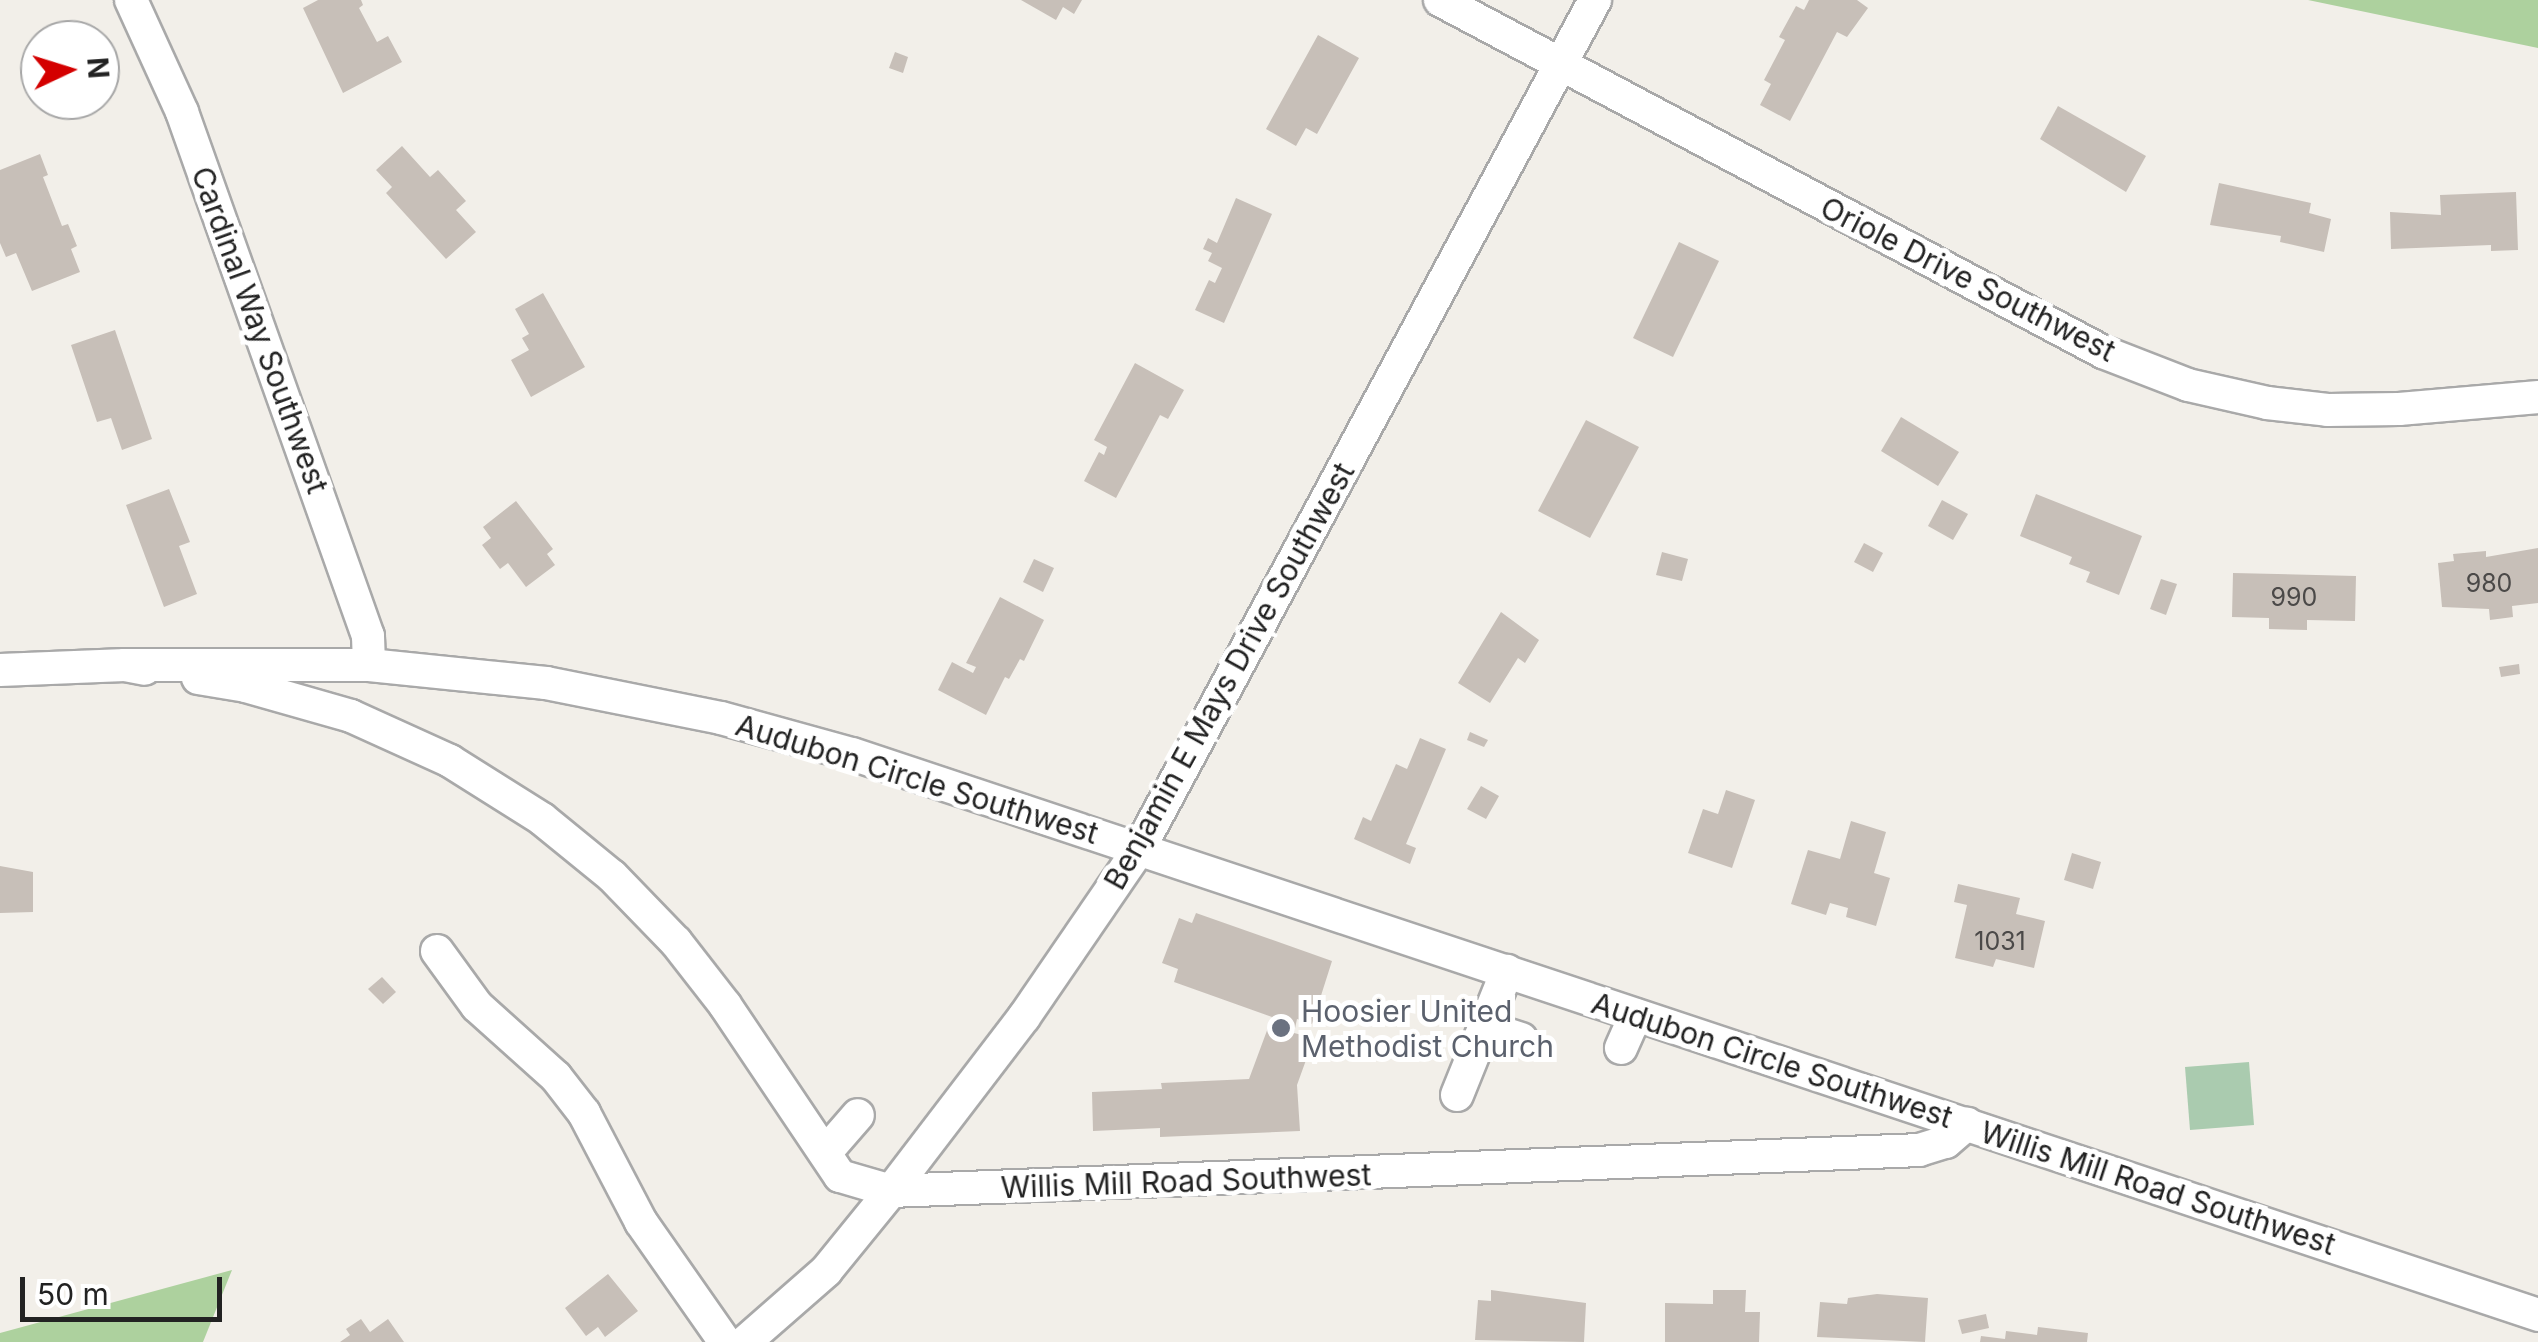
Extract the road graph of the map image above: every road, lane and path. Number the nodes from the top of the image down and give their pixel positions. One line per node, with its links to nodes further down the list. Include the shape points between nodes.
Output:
1 (131, 0): 7 (street, Cardinal Way Southwest, via 188,128 368,636)
2 (1440, 0): 4 (street, Oriole Drive Southwest)
3 (1596, 0): 4 (street, Benjamin E Mays Drive Southwest)
4 (1562, 65): 5 (street, Oriole Drive Southwest, via 2103,352 2188,385 2328,410); 9 (street, Benjamin E Mays Drive Southwest)
5 (2538, 397)
6 (125, 665): 7 (street, Audubon Circle Southwest); 8 (street, Willis Mill Road Southwest); 19 (street, Willis Mill Road Southwest, via 246,686 351,716 450,761 542,818 676,942)
7 (369, 666): 9 (street, Audubon Circle Southwest, via 546,683 721,718)
8 (0, 670)
9 (1139, 849): 11 (street, Audubon Circle Southwest); 20 (street, Benjamin E Mays Drive Southwest, via 1024,1017)
10 (437, 951): 22 (street, via 477,1006 556,1076 584,1113 641,1222)
11 (1508, 972): 12 (street, Audubon Circle Southwest); 13 (street)
12 (1636, 1014): 15 (street); 18 (street, Audubon Circle Southwest)
13 (1484, 1027): 14 (street); 16 (street)
14 (1521, 1039)
15 (1621, 1048)
16 (1457, 1094)
17 (858, 1115): 19 (street)
18 (1967, 1124): 20 (street, Willis Mill Road Southwest, via 1946,1142 1919,1150); 21 (street, Willis Mill Road Southwest)
19 (825, 1153): 20 (street, Willis Mill Road Southwest, via 840,1176)
20 (891, 1191): 23 (street, Benjamin E Mays Drive Southwest, via 826,1271)
21 (2538, 1315)
22 (726, 1342)
23 (746, 1342)

